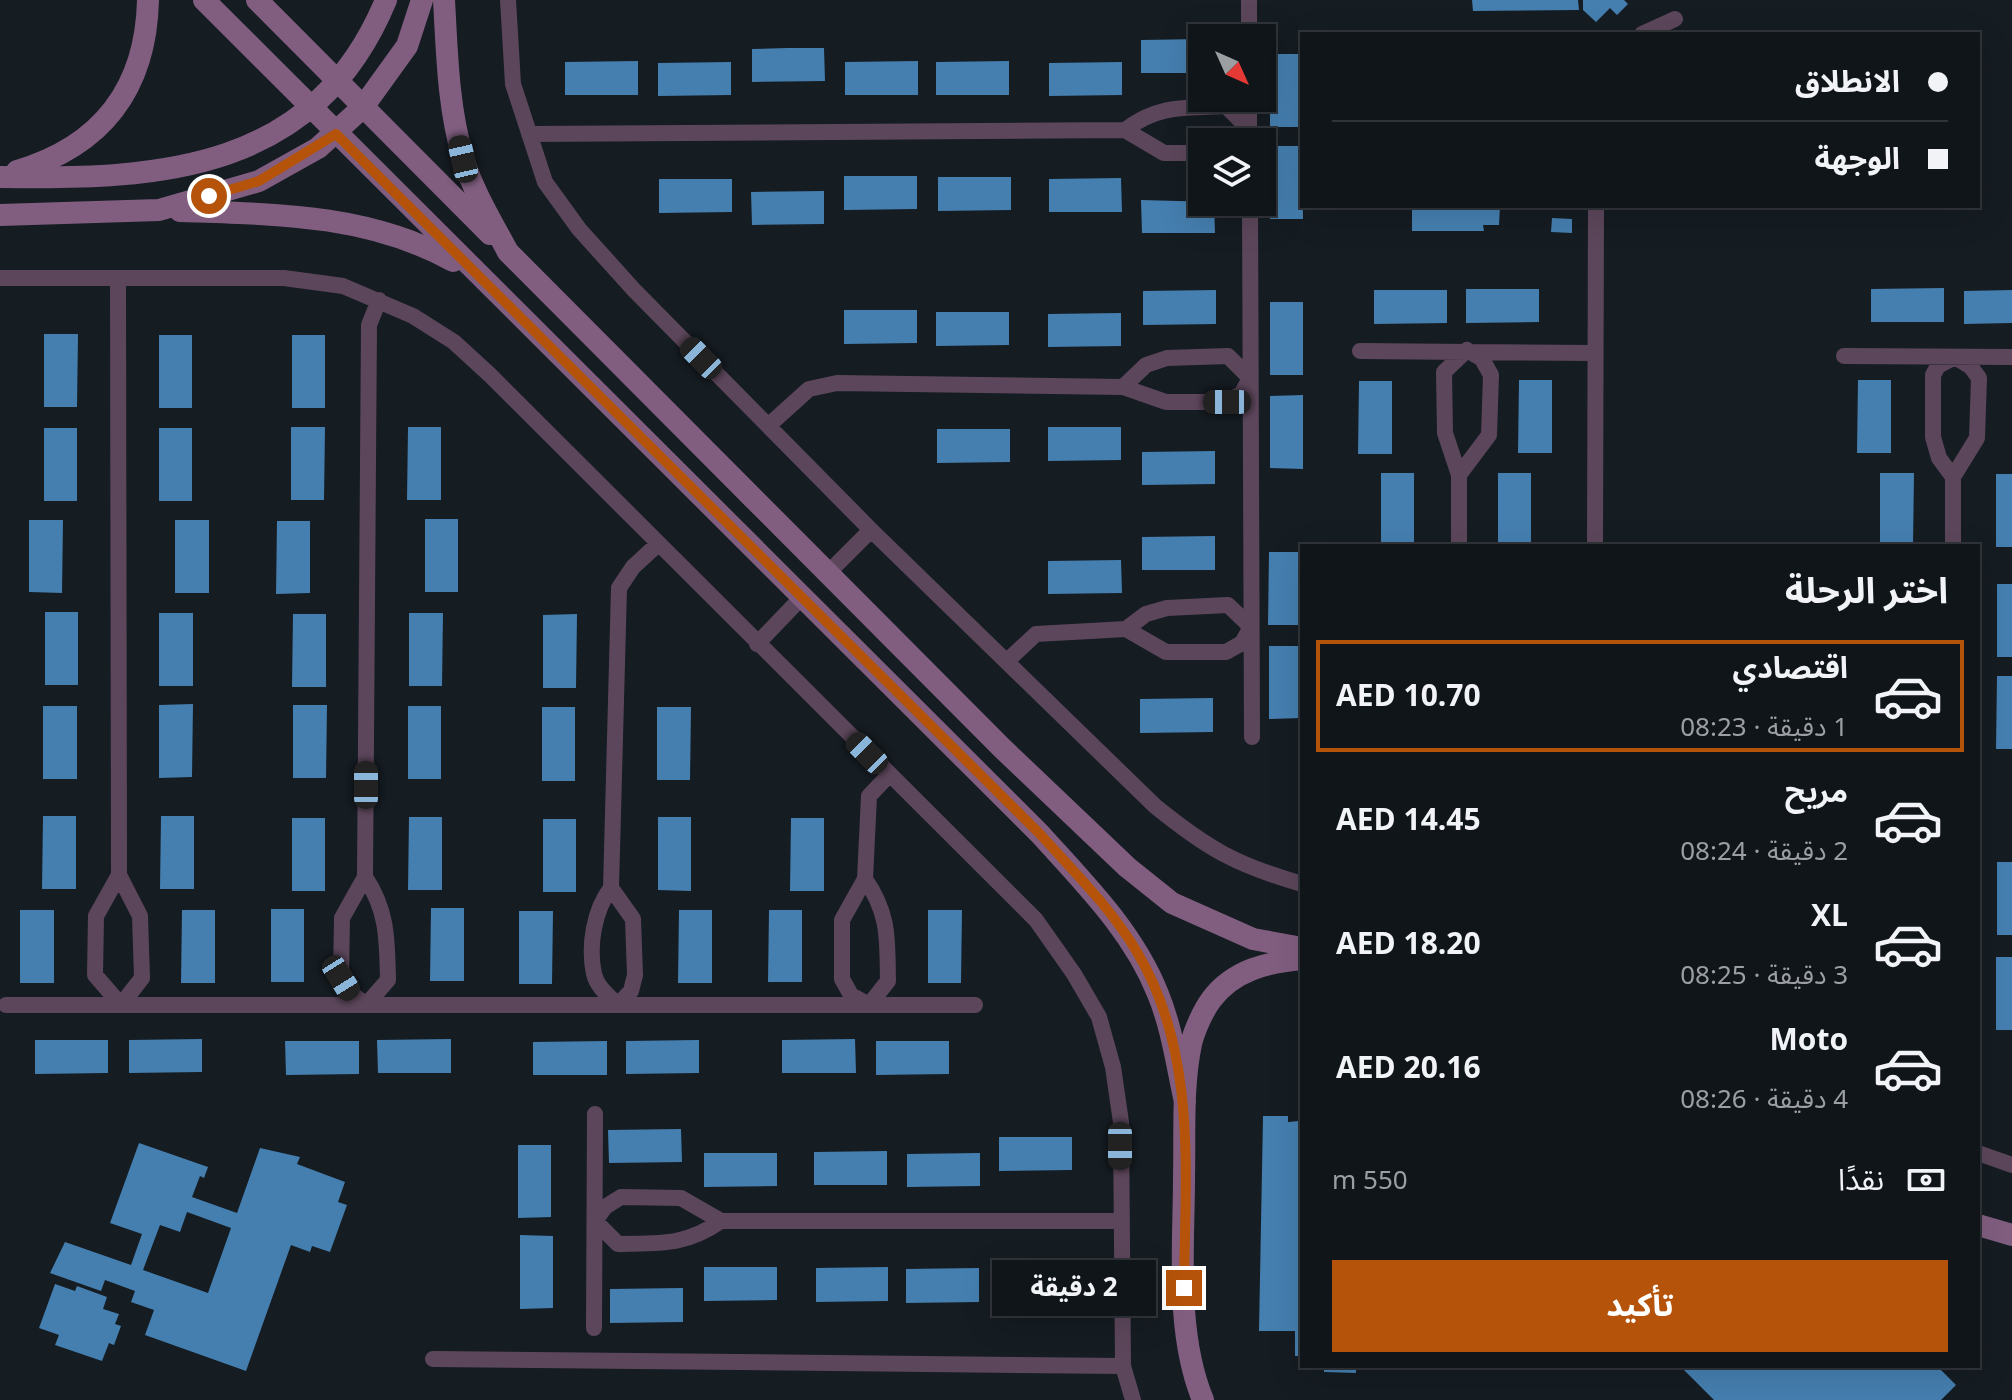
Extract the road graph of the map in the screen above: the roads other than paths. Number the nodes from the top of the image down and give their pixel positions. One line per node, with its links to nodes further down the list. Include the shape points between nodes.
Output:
1 (148, 0): 20 (main road, via 143,52 126,92 104,124 48,162)
2 (204, 0): 14 (main road)
3 (257, 0): 12 (main road)
4 (386, 0): 12 (main road, via 362,51)
5 (422, 0): 13 (main road, via 407,46)
6 (444, 0): 25 (main road, via 448,78 463,159)
7 (508, 0): 18 (street, via 513,84)
8 (1249, 0): 10 (street)
9 (1675, 19): 11 (street)
10 (1249, 24)
11 (1646, 32)
12 (339, 82): 13 (main road); 14 (main road)
13 (363, 107): 17 (main road); 25 (main road)
14 (311, 109): 17 (main road); 20 (main road, via 239,149 143,175)
15 (1240, 128): 16 (street, via 1226,106 1166,109 1144,115)
16 (1125, 130): 18 (street); 19 (street, via 1164,153)
17 (336, 134): 22 (main road, via 259,181); 26 (main road)
18 (529, 134): 39 (street, via 545,182 579,229)
19 (1188, 153)
20 (0, 177)
21 (1596, 208): 32 (street)
22 (159, 210): 23 (main road); 26 (main road, via 349,223 428,247)
23 (0, 215)
24 (1250, 216): 36 (street)
25 (508, 252): 38 (main road)
26 (480, 277): 40 (main road)
27 (0, 278): 28 (street)
28 (118, 280): 29 (street, via 284,278 343,286); 58 (street)
29 (379, 300): 44 (street, via 454,342); 59 (street, via 369,325)
30 (1467, 350): 31 (street); 32 (street); 41 (street, via 1444,372 1445,433); 41 (street, via 1482,359 1491,375 1489,435)
31 (1360, 351)
32 (1595, 353): 46 (street)
33 (1844, 356): 34 (street)
34 (1955, 357): 35 (street); 42 (street, via 1933,375 1933,437 1939,458); 42 (street, via 1979,378 1977,438)
35 (2012, 357)
36 (1250, 378): 37 (street, via 1242,393 1227,402 1166,402); 37 (street, via 1228,356 1167,358 1146,365); 50 (street)
37 (1123, 387): 39 (street, via 837,383 809,389)
38 (657, 401): 40 (main road); 48 (main road)
39 (769, 425): 43 (street)
40 (631, 426): 49 (main road)
41 (1459, 475): 45 (street)
42 (1953, 477): 47 (street)
43 (871, 530): 48 (street); 53 (street)
44 (658, 544): 52 (street); 62 (street, via 619,588)
45 (1459, 544)
46 (1595, 544)
47 (1953, 544)
48 (828, 573): 55 (main road)
49 (802, 597): 52 (street); 56 (main road)
50 (1251, 627): 51 (street, via 1228,605 1167,608 1146,614); 51 (street, via 1242,643 1226,652 1166,652); 54 (street)
51 (1126, 629): 53 (street, via 1036,634)
52 (757, 644): 57 (street)
53 (1008, 660): 61 (street, via 1155,806 1204,846)
54 (1252, 737)
55 (1002, 748): 56 (main road); 63 (main road, via 1172,903 1253,939)
56 (978, 773): 71 (main road, via 1106,908 1138,953 1170,1031)
57 (889, 775): 60 (street, via 869,796); 77 (street, via 1036,920 1099,1017 1121,1122)
58 (119, 875): 66 (street, via 140,916 142,978); 66 (street, via 96,916 95,975)
59 (365, 877): 67 (street, via 386,918 388,980); 67 (street, via 342,918 341,978)
60 (865, 879): 69 (street, via 879,899 887,935 888,981); 69 (street, via 842,920 842,979 851,995)
61 (1300, 883)
62 (611, 888): 68 (street, via 633,919 635,975 631,991); 68 (street, via 595,915 594,975)
63 (1300, 948)
64 (1300, 959): 71 (main road, via 1270,962 1236,976 1211,1000 1191,1042)
65 (6, 1005): 66 (street)
66 (121, 1005): 67 (street)
67 (366, 1005): 68 (street)
68 (618, 1005): 69 (street)
69 (869, 1005): 70 (street)
70 (975, 1005)
71 (1185, 1102): 84 (main road, via 1184,1288 1188,1339)
72 (595, 1114): 75 (street)
73 (1980, 1154): 74 (street)
74 (2012, 1165)
75 (595, 1221): 76 (street, via 618,1244 680,1242); 76 (street, via 621,1197 681,1198); 80 (street)
76 (721, 1221): 77 (street)
77 (1120, 1221): 82 (street)
78 (1980, 1226): 79 (main road)
79 (2012, 1235)
80 (594, 1328)
81 (433, 1359): 82 (street)
82 (1123, 1366): 83 (street)
83 (1133, 1400)
84 (1203, 1400)

